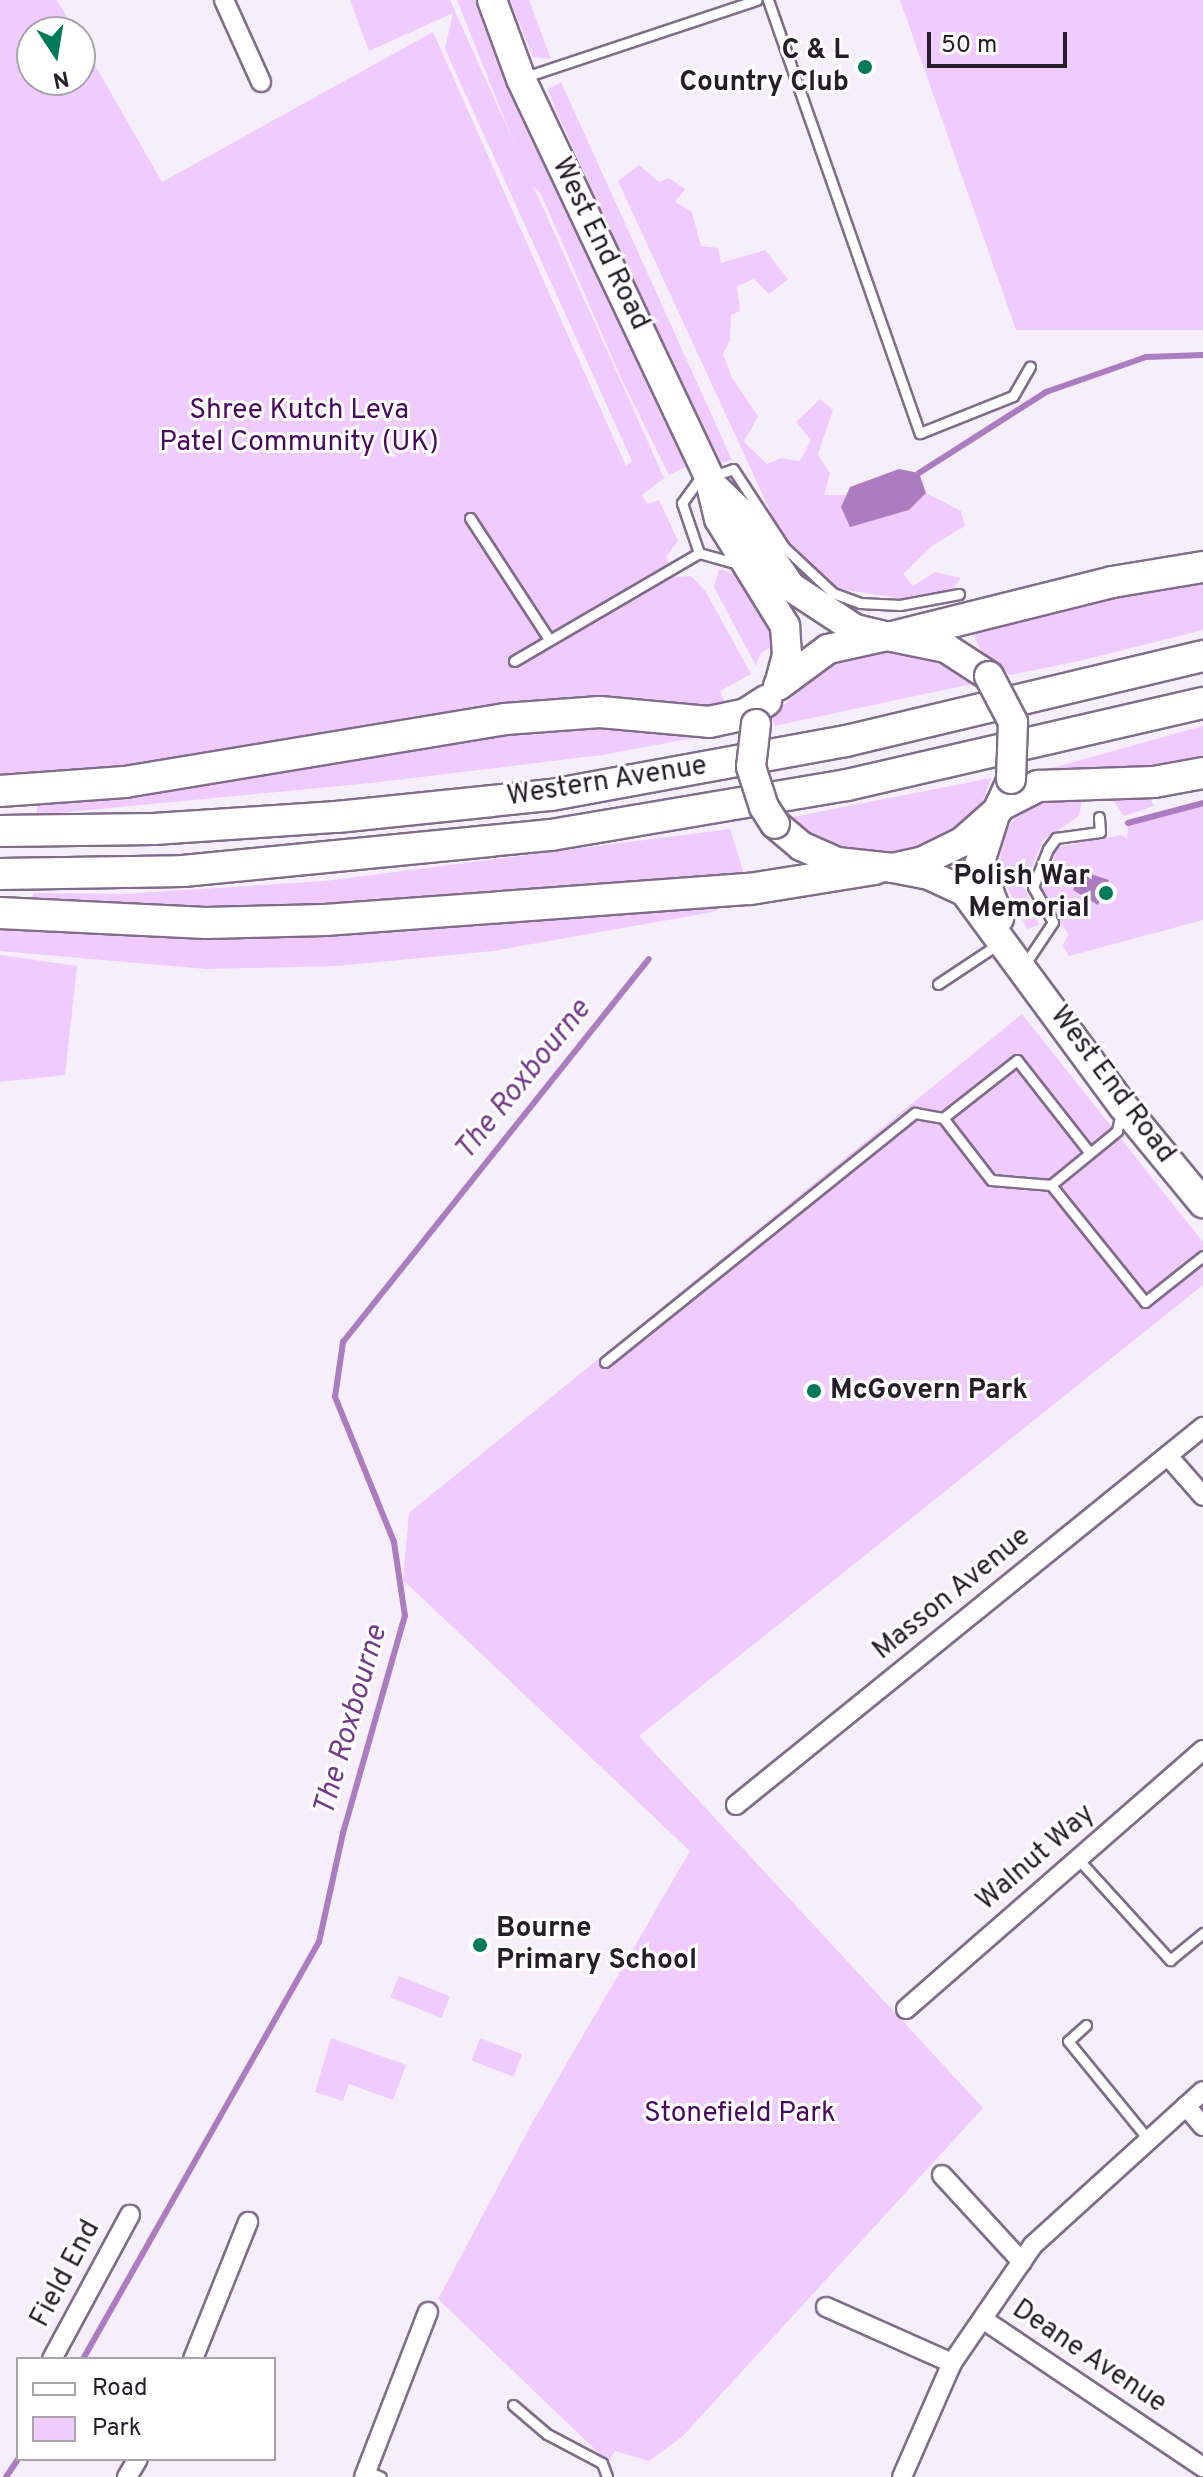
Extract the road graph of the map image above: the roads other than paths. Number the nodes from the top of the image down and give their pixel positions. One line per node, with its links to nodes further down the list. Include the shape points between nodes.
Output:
1 (224, 0): 6 (street)
2 (492, 0): 5 (main road, West End Road)
3 (757, 0): 5 (lane)
4 (768, 0): 7 (lane, via 920,433 1013,396)
5 (521, 79): 8 (main road, West End Road)
6 (261, 82)
7 (1030, 366)
8 (709, 478): 10 (lane, via 682,503); 11 (main road, West End Road, via 719,519); 13 (lane, via 733,469 784,547 833,593 860,603 900,605); 14 (main road, West End Road, via 791,587 855,629)
9 (470, 518): 15 (lane)
10 (699, 553): 11 (lane); 15 (lane)
11 (749, 566): 18 (main road, West End Road, via 785,626 787,655)
12 (1203, 567): 14 (highway, via 1112,582)
13 (959, 594)
14 (892, 636): 18 (main road, via 828,649); 22 (main road, bridge, via 963,656 989,676 1013,722)
15 (549, 639): 17 (lane)
16 (1203, 656): 24 (highway, Western Avenue, via 846,741 551,795 246,823)
17 (514, 661)
18 (767, 703): 21 (highway, via 709,722 600,712 505,719 125,782); 25 (main road, bridge, via 751,767 775,824 815,853)
19 (1203, 703): 26 (highway, Western Avenue, via 863,782 551,835 230,867)
20 (1203, 773): 22 (highway, via 1154,782 1038,786)
21 (0, 791)
22 (1003, 798): 25 (main road, via 943,853); 29 (main road, West End Road, via 981,845 979,865 986,892)
23 (1099, 817): 29 (lane, via 1100,832 1056,838 1048,849 1033,887 1053,922)
24 (0, 831)
25 (884, 869): 27 (highway, via 750,889 325,920 206,923); 28 (main road, West End Road, via 929,875 965,892)
26 (0, 874)
27 (0, 913)
28 (1003, 941): 29 (main road, West End Road); 30 (lane)
29 (1023, 966): 31 (main road, West End Road)
30 (938, 984)
31 (1123, 1106): 33 (lane, via 1117,1131); 35 (main road, West End Road)
32 (943, 1118): 33 (lane, via 1017,1060); 34 (lane, via 991,1180); 37 (lane, via 915,1113)
33 (1090, 1153): 34 (lane)
34 (1051, 1185): 36 (lane, via 1145,1302)
35 (1203, 1203)
36 (1203, 1256)
37 (605, 1362)
38 (1203, 1427): 39 (street, Masson Avenue)
39 (1168, 1456): 40 (street); 42 (street, Masson Avenue)
40 (1203, 1496)
41 (1203, 1750): 43 (street, Walnut Way)
42 (736, 1805)
43 (1078, 1859): 44 (lane, via 1170,1960); 45 (street, Walnut Way)
44 (1203, 1933)
45 (906, 2009)
46 (1086, 2025): 50 (lane, via 1068,2041)
47 (1203, 2091): 48 (street)
48 (1186, 2106): 49 (street); 50 (street)
49 (1203, 2126)
50 (1148, 2139): 54 (street, via 1069,2207)
51 (942, 2175): 54 (street)
52 (130, 2215): 58 (street, Field End)
53 (248, 2222): 59 (street)
54 (1022, 2262): 57 (street)
55 (826, 2307): 60 (street)
56 (428, 2312): 63 (street)
57 (984, 2320): 60 (street); 62 (street, Deane Avenue)
58 (53, 2357)
59 (194, 2357)
60 (952, 2363): 65 (street)
61 (513, 2405): 64 (lane, via 547,2434 602,2463)
62 (1203, 2467)
63 (371, 2475)
64 (607, 2477)
65 (902, 2477)

